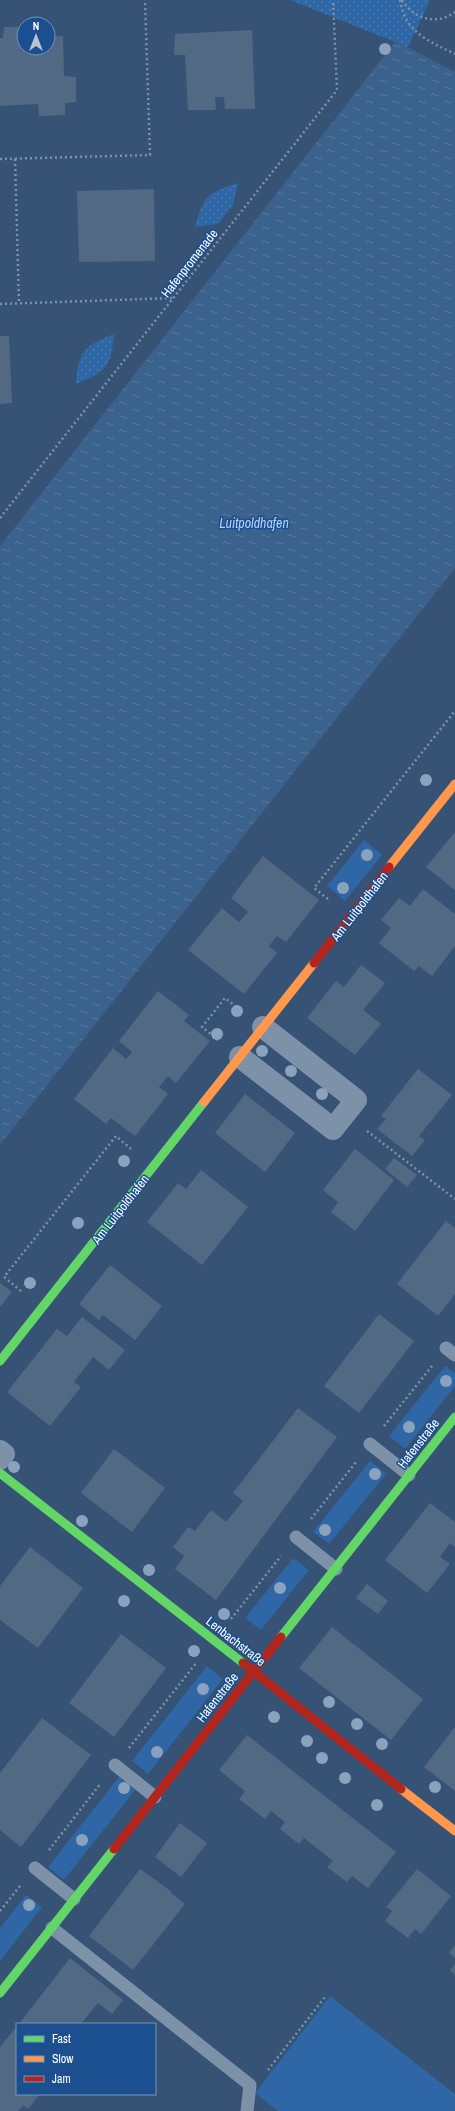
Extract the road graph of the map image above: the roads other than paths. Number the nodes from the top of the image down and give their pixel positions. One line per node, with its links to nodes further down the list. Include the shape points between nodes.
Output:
1 (455, 784): 2 (street, Am Luitpoldhafen)
2 (263, 1027): 3 (street, Am Luitpoldhafen); 3 (street, via 356,1100 333,1130)
3 (240, 1057): 4 (street, Am Luitpoldhafen)
4 (0, 1361)
5 (455, 1417): 10 (street, Hafenstraße)
6 (370, 1444): 10 (lane)
7 (0, 1451): 8 (street, via 4,1454)
8 (0, 1459)
9 (0, 1474): 13 (street, Lenbachstraße)
10 (409, 1475): 12 (street, Hafenstraße)
11 (296, 1537): 12 (lane)
12 (336, 1569): 13 (street, Hafenstraße)
13 (254, 1671): 15 (street, Hafenstraße); 16 (street, Lenbachstraße)
14 (115, 1766): 15 (lane)
15 (155, 1797): 18 (street, Hafenstraße)
16 (455, 1831)
17 (34, 1868): 18 (lane)
18 (74, 1900): 19 (street, Hafenstraße)
19 (52, 1928): 20 (street, Hafenstraße); 21 (lane, via 250,2085)
20 (0, 1993)
21 (247, 2111)

